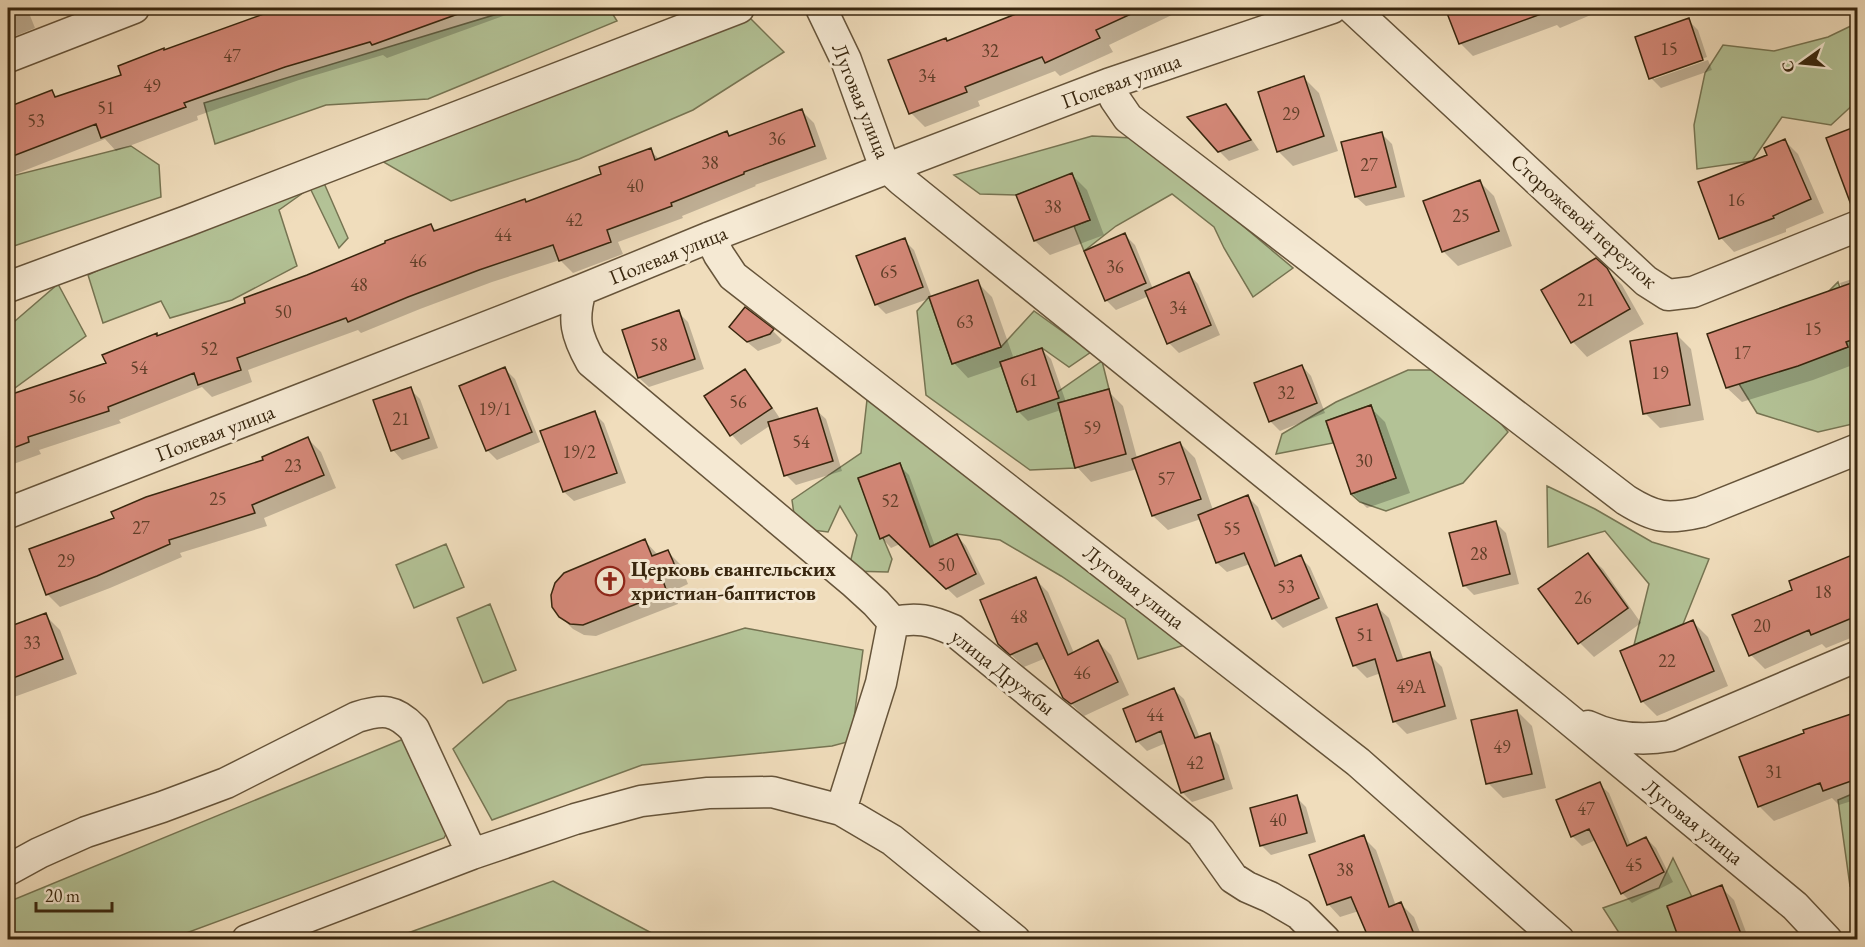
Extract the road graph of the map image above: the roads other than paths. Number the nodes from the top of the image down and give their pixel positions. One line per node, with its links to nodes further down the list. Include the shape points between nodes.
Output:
1 (134, 8): 6 (street)
2 (739, 8): 11 (street)
3 (821, 8): 8 (street, Луговая улица)
4 (1332, 8): 7 (street, Полевая улица)
5 (1352, 8): 9 (street, Сторожевой переулок, via 1646,281 1668,295 1693,292)
6 (8, 57)
7 (1108, 84): 8 (street, Полевая улица); 13 (street, via 1128,118 1642,510 1662,517 1701,512)
8 (888, 168): 10 (street, Полевая улица); 17 (street, Луговая улица)
9 (1857, 226)
10 (710, 237): 12 (street, Полевая улица); 26 (street, Луговая улица, via 734,276 1358,762)
11 (8, 287)
12 (581, 290): 14 (street, Полевая улица); 15 (street, via 576,325 591,362 853,582)
13 (1857, 449)
14 (8, 513)
15 (893, 622): 20 (street, via 881,683); 25 (street, улица Дружбы, via 931,620 953,630 1201,833 1233,878 1299,914)
16 (1857, 656): 18 (street, Луговая улица)
17 (1555, 708): 18 (street, Луговая улица, via 1591,728 1624,738); 19 (street, Луговая улица)
18 (1670, 736): 19 (street)
19 (1639, 777): 27 (street, Луговая улица, via 1796,906)
20 (841, 810): 21 (street, via 772,792 708,793 640,801); 24 (street, via 892,840)
21 (472, 855): 22 (street, via 414,729 390,712 373,712 226,783 86,832); 23 (street)
22 (8, 870)
23 (247, 939)
24 (1015, 939)
25 (1325, 939)
26 (1558, 939)
27 (1827, 939)

